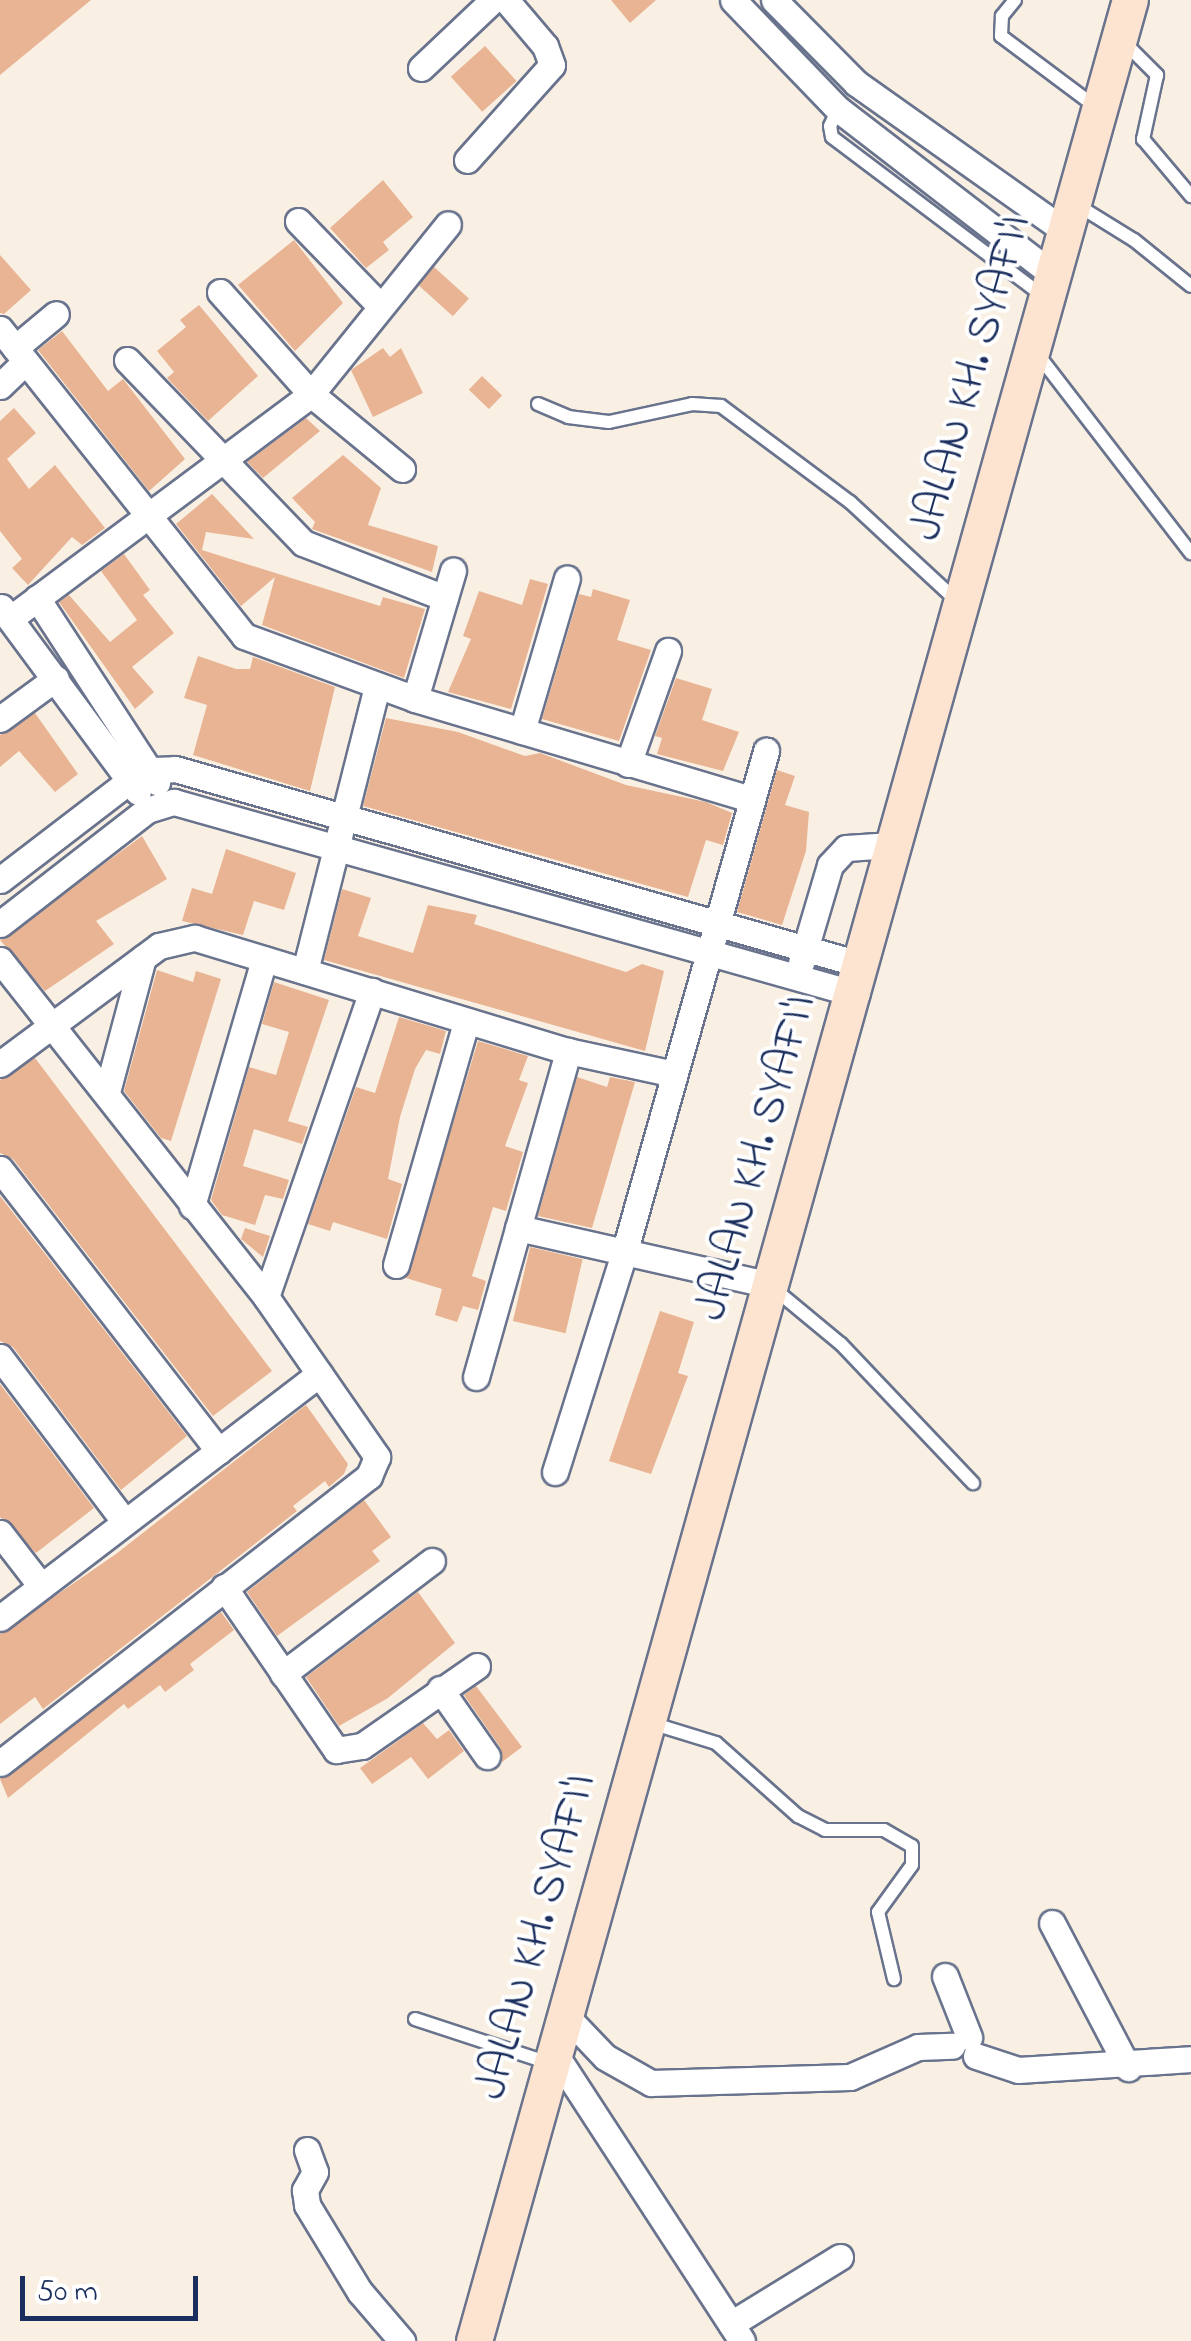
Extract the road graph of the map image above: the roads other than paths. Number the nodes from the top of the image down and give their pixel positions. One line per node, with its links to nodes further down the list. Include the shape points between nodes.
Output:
1 (493, 0): 8 (street)
2 (506, 0): 10 (street, via 545,46 552,65)
3 (774, 0): 12 (street, via 856,82)
4 (1016, 0): 9 (lane, via 1002,16 1001,36)
5 (1130, 0): 7 (main road, JALAN KH. SYAFI'I)
6 (748, 5): 15 (street, via 838,109)
7 (1118, 36): 9 (main road, JALAN KH. SYAFI'I); 11 (lane, via 1157,76 1143,122 1150,155)
8 (421, 68)
9 (1098, 108): 12 (main road, JALAN KH. SYAFI'I)
10 (467, 160)
11 (1191, 196)
12 (1068, 216): 15 (main road, JALAN KH. SYAFI'I); 16 (lane, via 1134,240)
13 (298, 221): 18 (street)
14 (448, 224): 18 (street)
15 (1048, 285): 21 (main road, JALAN KH. SYAFI'I)
16 (1191, 286)
17 (220, 292): 24 (street)
18 (380, 306): 24 (street)
19 (56, 314): 20 (street)
20 (14, 346): 23 (street); 28 (street)
21 (1032, 346): 29 (lane); 34 (main road, JALAN KH. SYAFI'I)
22 (127, 360): 26 (street)
23 (0, 386)
24 (311, 394): 26 (street); 27 (street)
25 (538, 404): 34 (lane, via 609,422 692,404 721,406 850,502)
26 (222, 459): 28 (street); 33 (street, via 303,543)
27 (402, 469)
28 (148, 516): 32 (street); 38 (street, via 236,630)
29 (1191, 554)
30 (453, 571): 33 (street)
31 (567, 578): 41 (street)
32 (37, 598): 35 (street); 44 (street)
33 (445, 598): 39 (street)
34 (959, 603): 48 (main road, JALAN KH. SYAFI'I)
35 (5, 612): 37 (street)
36 (668, 651): 43 (street)
37 (56, 678): 40 (street); 44 (street)
38 (378, 686): 39 (street); 47 (street)
39 (415, 699): 41 (street)
40 (0, 719)
41 (522, 731): 43 (street)
42 (766, 751): 45 (street)
43 (628, 764): 45 (street)
44 (142, 775): 46 (street); 47 (street, via 191,771); 50 (street)
45 (751, 799): 53 (street)
46 (157, 806): 49 (street); 52 (street)
47 (345, 817): 49 (street); 51 (street)
48 (892, 845): 54 (street, via 846,848 837,855); 61 (main road, JALAN KH. SYAFI'I)
49 (338, 851): 51 (street); 59 (street)
50 (0, 880)
51 (510, 880): 53 (street); 55 (street)
52 (0, 924)
53 (716, 924): 54 (street); 55 (street)
54 (803, 949): 60 (street); 61 (street)
55 (711, 956): 60 (street); 67 (street)
56 (143, 958): 57 (street, via 170,942 195,938); 64 (street); 68 (street)
57 (264, 959): 59 (street); 70 (street)
58 (0, 960): 64 (street)
59 (305, 971): 62 (street)
60 (800, 978): 61 (street)
61 (858, 979): 74 (main road, JALAN KH. SYAFI'I)
62 (372, 991): 63 (street); 75 (street)
63 (466, 1022): 65 (street); 73 (street)
64 (50, 1028): 66 (street); 68 (street)
65 (568, 1051): 67 (street); 71 (street)
66 (0, 1064)
67 (674, 1074): 72 (street)
68 (108, 1092): 70 (street)
69 (0, 1169): 79 (street)
70 (192, 1206): 75 (street)
71 (518, 1228): 72 (street); 78 (street)
72 (626, 1250): 74 (street); 80 (street)
73 (396, 1265)
74 (770, 1285): 81 (lane, via 841,1344); 91 (main road, JALAN KH. SYAFI'I)
75 (266, 1297): 77 (street)
76 (0, 1357): 82 (street)
77 (319, 1374): 79 (street); 86 (street, via 375,1452 374,1470)
78 (476, 1377)
79 (219, 1451): 82 (street)
80 (555, 1472)
81 (974, 1483)
82 (125, 1522): 85 (street)
83 (0, 1532): 85 (street)
84 (432, 1560): 89 (street)
85 (41, 1586): 87 (street)
86 (224, 1587): 89 (street); 93 (street)
87 (0, 1618)
88 (477, 1666): 90 (street)
89 (283, 1674): 90 (street, via 324,1738 345,1752)
90 (440, 1689): 92 (street)
91 (649, 1723): 96 (lane, via 716,1743 798,1816 825,1830 884,1830 912,1846 912,1865 878,1918); 97 (main road, JALAN KH. SYAFI'I)
92 (487, 1756)
93 (0, 1763)
94 (1052, 1923): 102 (street)
95 (945, 1976): 99 (street)
96 (894, 1979)
97 (564, 2014): 99 (street, via 605,2056 651,2084 856,2076 918,2047); 100 (main road, JALAN KH. SYAFI'I)
98 (416, 2019): 100 (lane)
99 (966, 2046): 102 (street, via 1018,2070)
100 (551, 2057): 105 (street); 107 (main road, JALAN KH. SYAFI'I)
101 (1191, 2059): 102 (street)
102 (1128, 2068)
103 (307, 2150): 106 (street, via 315,2172 305,2190 307,2205 360,2292)
104 (840, 2257): 105 (street)
105 (736, 2332)
106 (402, 2341)
107 (474, 2341)

